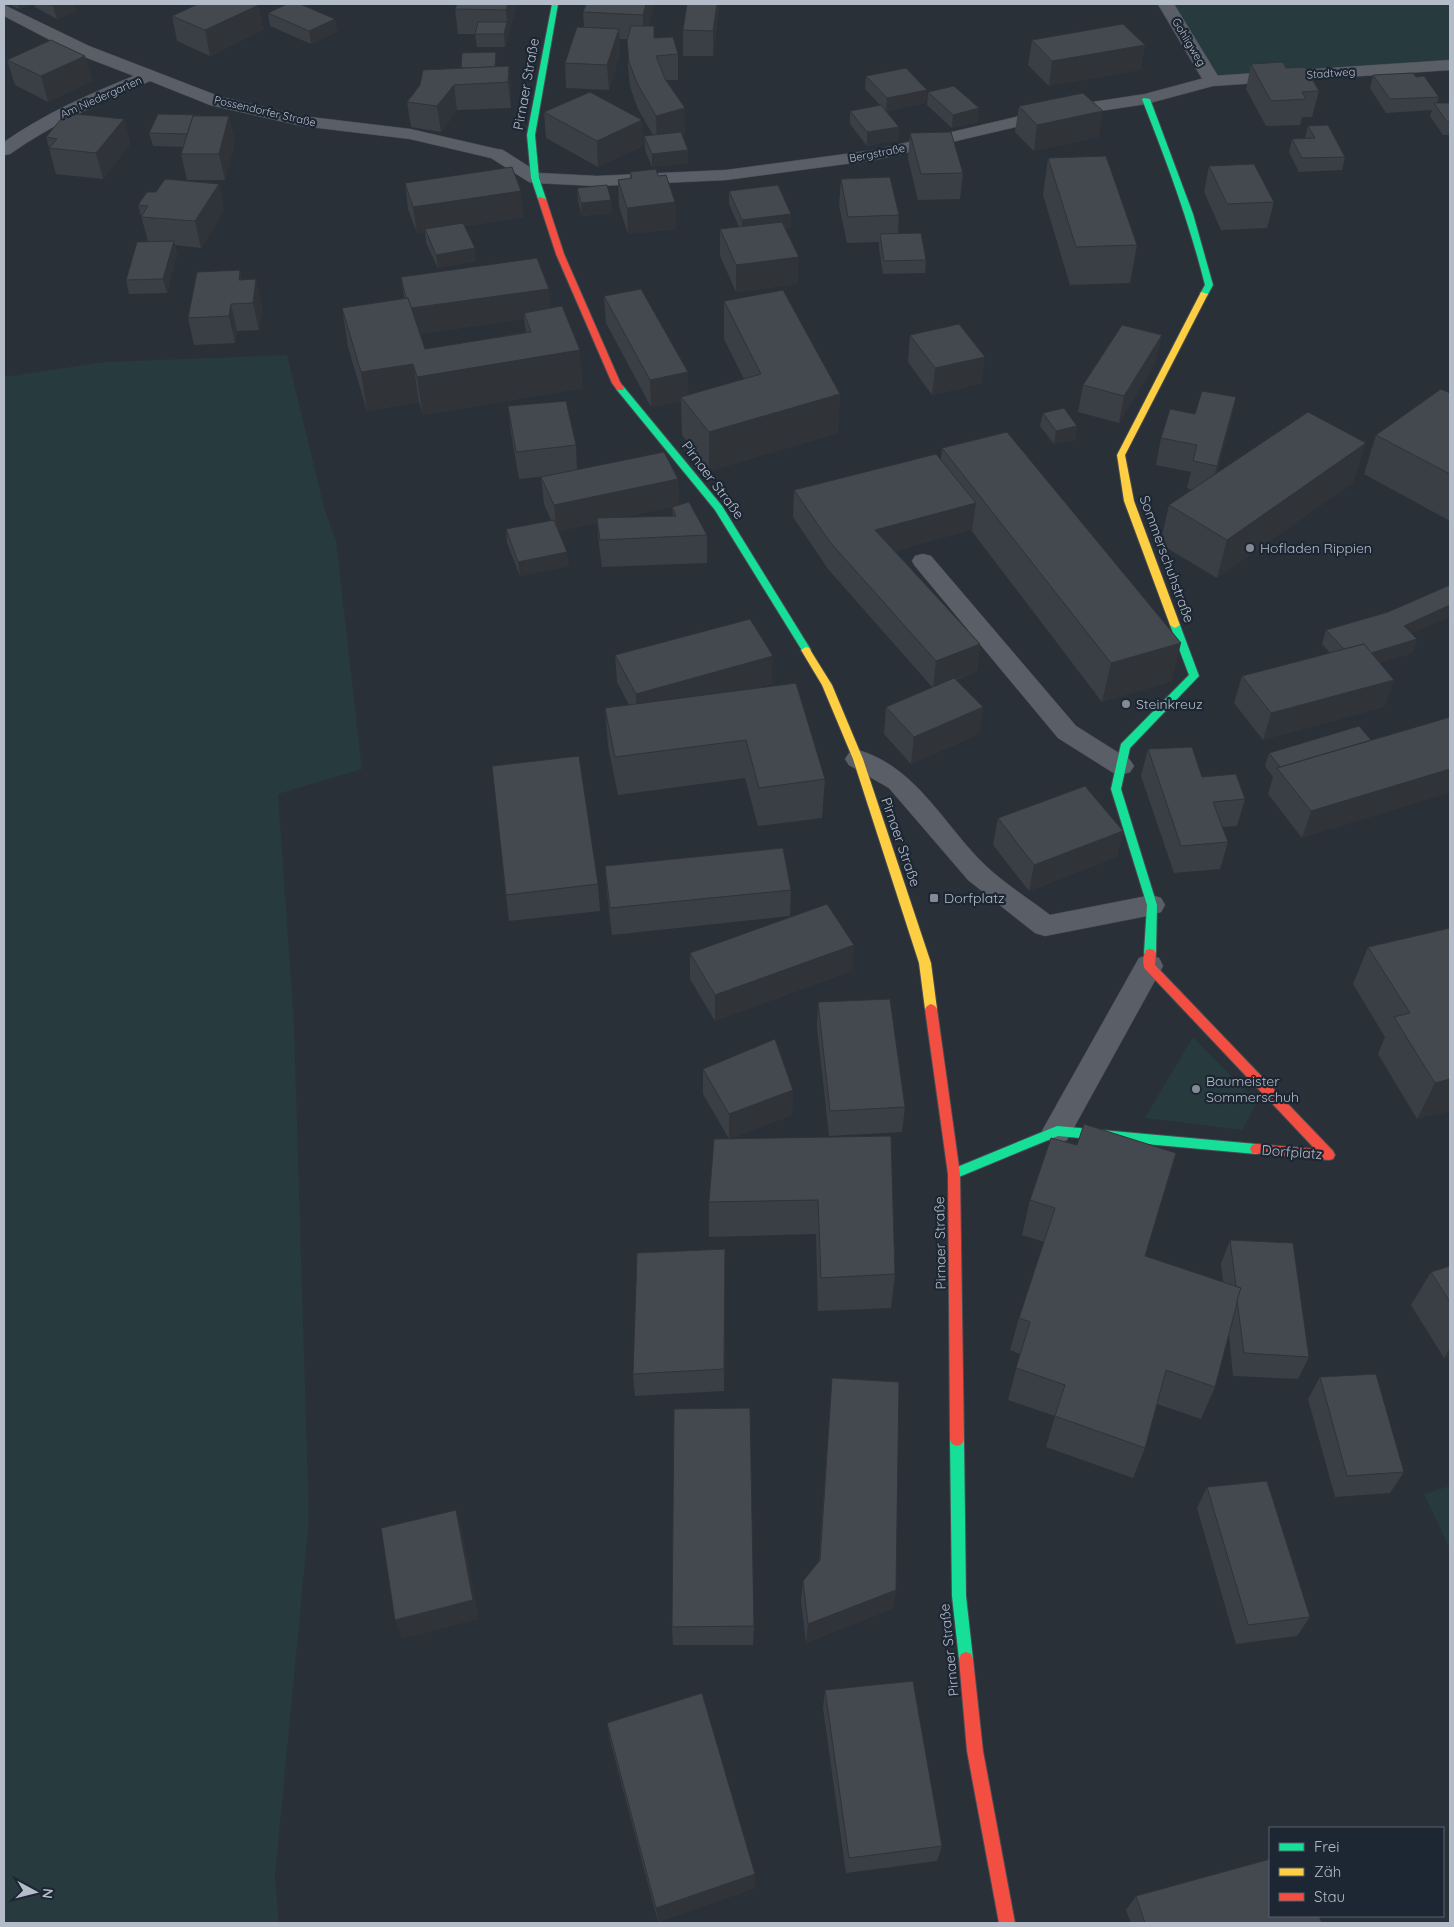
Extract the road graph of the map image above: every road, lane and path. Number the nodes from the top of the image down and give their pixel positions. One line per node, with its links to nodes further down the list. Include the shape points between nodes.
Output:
1 (555, 4): 9 (street, Pirnaer Straße, via 531,134)
2 (1166, 4): 6 (street, Gohligweg)
3 (4, 10): 5 (street, Possendorfer Straße, via 83,50)
4 (1450, 65): 6 (street, Stadtweg)
5 (148, 76): 8 (street, Am Niedergarten, via 77,105 30,130); 9 (street, Possendorfer Straße, via 216,101 302,121 410,134 497,154)
6 (1212, 81): 7 (street, Bergstraße)
7 (1146, 99): 9 (street, Bergstraße, via 1054,113 875,155 736,174 597,181); 12 (street, Sommerschuhstraße, via 1204,261 1209,285 1121,456 1128,501 1194,676 1125,748)
8 (4, 150)
9 (536, 178): 11 (street, Pirnaer Straße, via 560,254 616,383 719,508 827,685)
10 (923, 561): 12 (street, via 1067,732)
11 (858, 759): 13 (street, via 898,782 977,873 1045,926); 16 (street, Pirnaer Straße, via 925,963)
12 (1121, 766): 13 (street, Sommerschuhstraße, via 1116,789)
13 (1152, 905): 14 (street)
14 (1149, 966): 15 (street); 15 (street, Dorfplatz, via 1329,1155)
15 (1057, 1131): 16 (street, Dorfplatz)
16 (954, 1174): 17 (street, Pirnaer Straße, via 959,1596 975,1751)
17 (1007, 1923)

